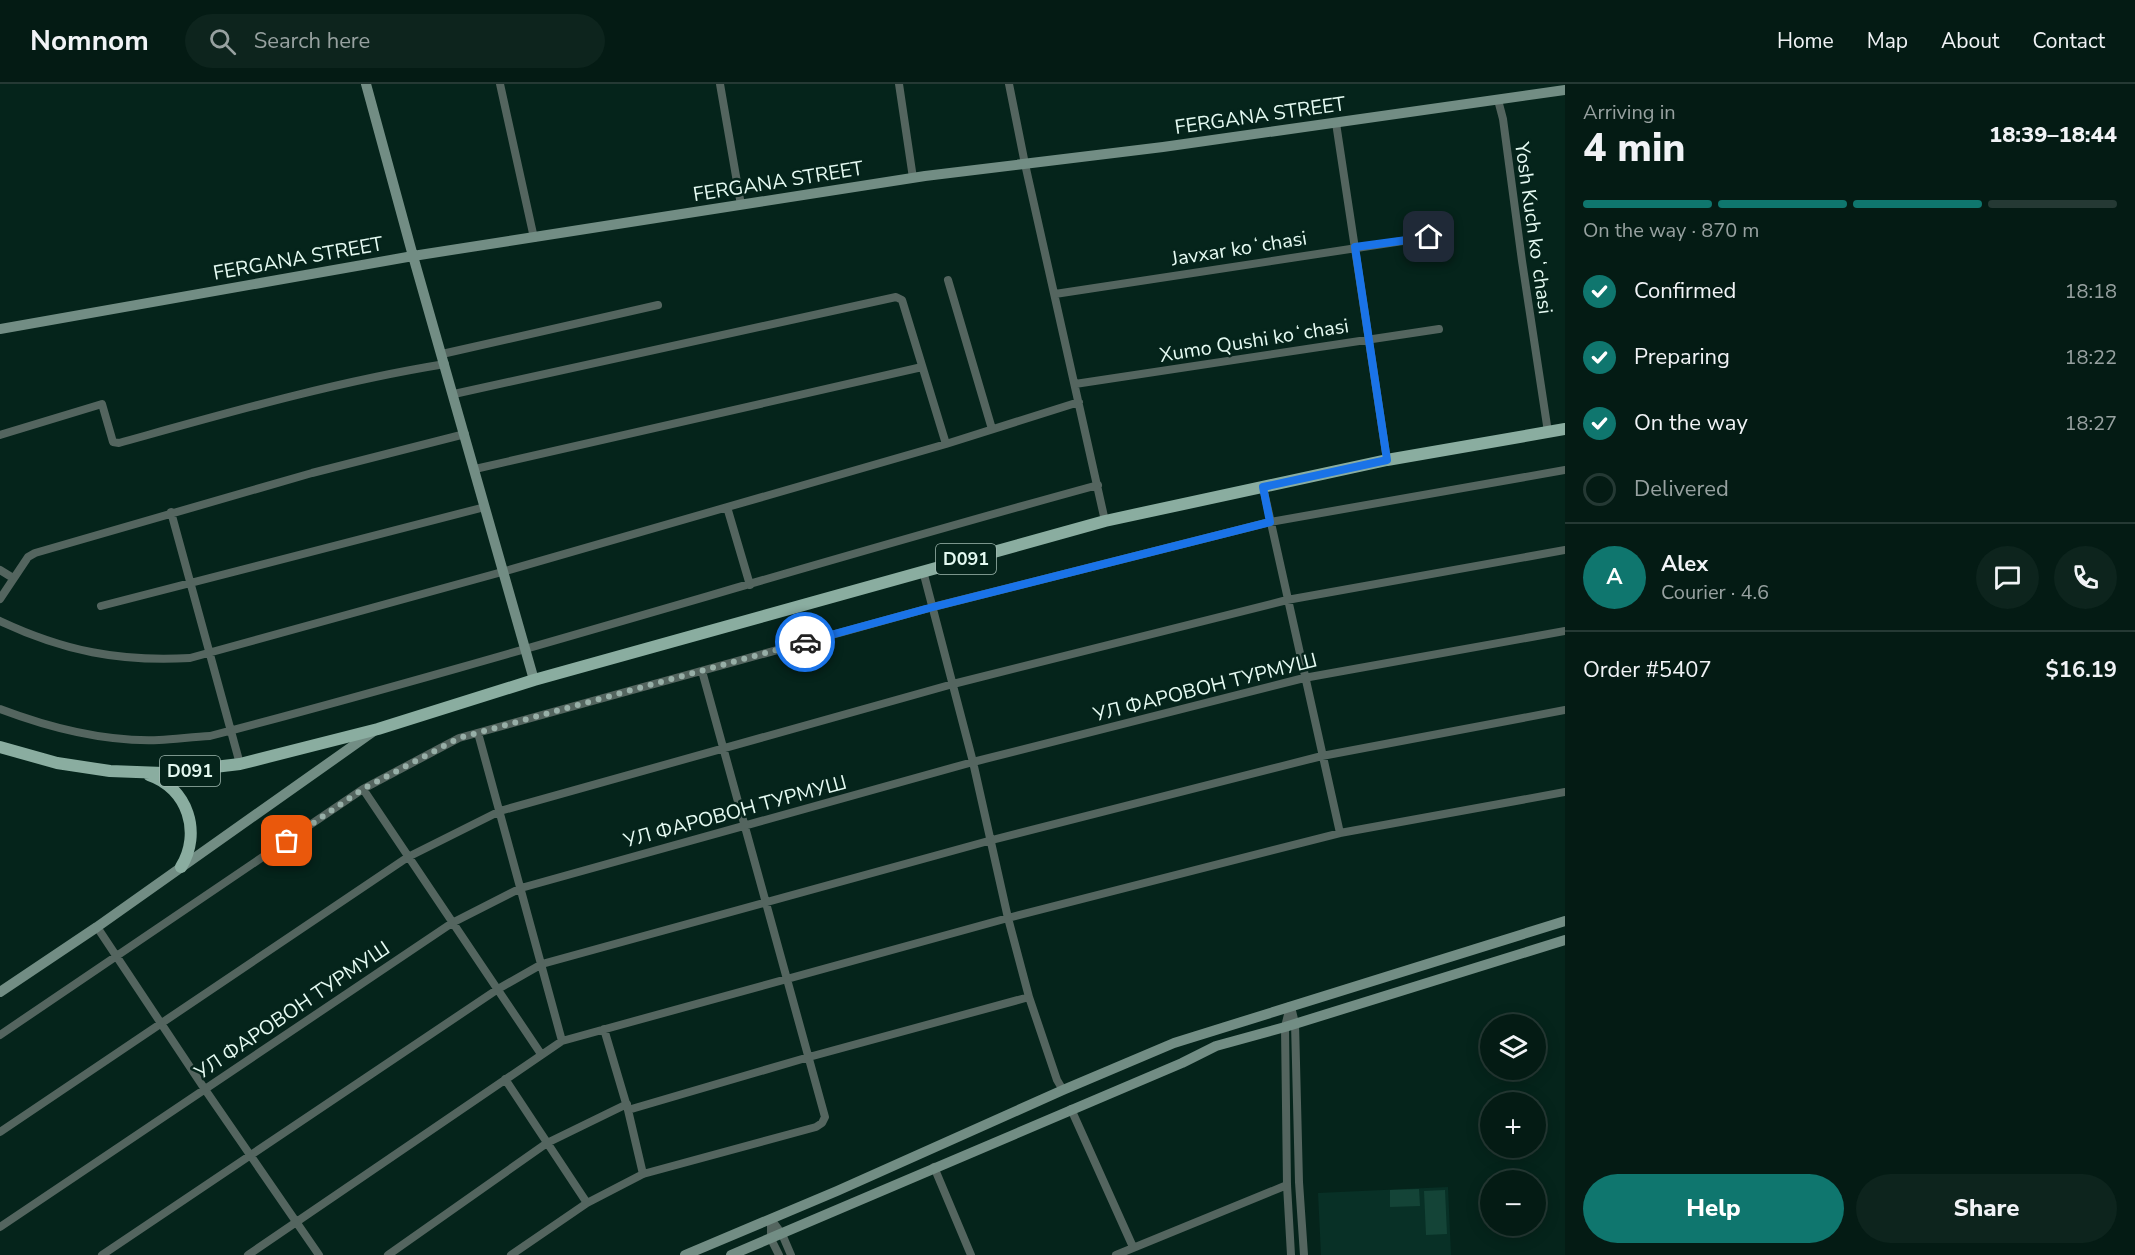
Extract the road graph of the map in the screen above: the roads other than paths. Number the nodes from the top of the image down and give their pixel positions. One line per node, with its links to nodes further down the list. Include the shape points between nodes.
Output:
1 (366, 84): 15 (street)
2 (500, 84): 13 (street)
3 (720, 84): 11 (street)
4 (899, 84): 10 (street)
5 (1009, 84): 9 (street)
6 (1560, 89): 7 (street, FERGANA STREET)
7 (1498, 100): 8 (street, FERGANA STREET); 29 (street, Yosh Kuch koʻchasi)
8 (1336, 123): 9 (street, FERGANA STREET); 14 (street)
9 (1025, 164): 10 (street, FERGANA STREET); 17 (street)
10 (913, 178): 11 (street, FERGANA STREET)
11 (741, 205): 13 (street, FERGANA STREET)
12 (1429, 237): 14 (street, Javxar koʻchasi)
13 (534, 238): 15 (street, FERGANA STREET)
14 (1355, 247): 17 (street, Javxar koʻchasi); 21 (street)
15 (413, 256): 19 (street, FERGANA STREET); 22 (street)
16 (948, 280): 27 (street)
17 (1055, 294): 24 (street)
18 (658, 305): 22 (street)
19 (0, 329)
20 (1439, 329): 21 (street, Xumo Qushi koʻchasi)
21 (1369, 339): 24 (street, Xumo Qushi koʻchasi); 33 (street)
22 (443, 359): 25 (street); 31 (street, via 119,443 113,442 102,404)
23 (922, 368): 25 (street, via 902,300 896,297); 32 (street); 34 (street)
24 (1075, 384): 26 (street)
25 (454, 394): 30 (street)
26 (1079, 402): 27 (street); 36 (street)
27 (992, 429): 32 (street)
28 (1565, 429): 29 (main road, D091)
29 (1548, 432): 33 (main road, D091)
30 (465, 434): 34 (street); 40 (street)
31 (0, 435)
32 (946, 444): 39 (street)
33 (1387, 460): 37 (main road, D091)
34 (475, 469): 38 (street)
35 (1565, 470): 42 (street)
36 (1098, 485): 41 (street); 49 (street)
37 (1263, 487): 41 (main road, D091); 42 (street)
38 (485, 507): 46 (street); 48 (street)
39 (727, 507): 46 (street); 49 (street)
40 (171, 512): 47 (street, via 35,553); 48 (street)
41 (1105, 521): 45 (main road, D091)
42 (1270, 522): 51 (street); 53 (street)
43 (1565, 550): 51 (street)
44 (0, 570): 47 (street)
45 (923, 571): 53 (street); 60 (main road, D091)
46 (502, 572): 56 (street); 57 (street)
47 (13, 578): 50 (street)
48 (190, 582): 52 (street); 57 (street)
49 (750, 585): 56 (street)
50 (0, 599)
51 (1287, 600): 59 (street); 61 (street)
52 (101, 606)
53 (933, 607): 58 (street); 61 (street)
54 (0, 621): 57 (street, via 31,635 106,656 164,660)
55 (1565, 631): 59 (street, УЛ ФАРОВОН ТУРМУШ)
56 (524, 650): 60 (street); 65 (street)
57 (210, 654): 65 (street)
58 (702, 671): 66 (street); 68 (street)
59 (1304, 678): 69 (street); 70 (street, УЛ ФАРОВОН ТУРМУШ)
60 (534, 680): 64 (main road, D091)
61 (953, 684): 68 (street); 70 (street)
62 (0, 709): 65 (street, via 58,728 133,739 210,736)
63 (1565, 710): 69 (street)
64 (378, 729): 71 (main road, D091); 80 (street)
65 (231, 730): 71 (street)
66 (478, 733): 73 (street, via 459,738); 75 (street)
67 (0, 747): 72 (main road, D091, via 75,766)
68 (723, 748): 75 (street); 76 (street)
69 (1322, 756): 77 (street); 78 (street)
70 (973, 762): 76 (street, УЛ ФАРОВОН ТУРМУШ); 78 (street)
71 (240, 764): 72 (main road, D091)
72 (136, 772): 80 (main road, via 167,784 186,807 191,842)
73 (363, 789): 79 (street); 88 (street)
74 (1565, 792): 77 (street)
75 (500, 811): 79 (street); 81 (street)
76 (744, 825): 81 (street, УЛ ФАРОВОН ТУРМУШ); 82 (street)
77 (1340, 833): 83 (street)
78 (992, 840): 82 (street); 83 (street)
79 (408, 857): 85 (street); 96 (street)
80 (181, 867): 86 (street)
81 (521, 888): 85 (street, УЛ ФАРОВОН ТУРМУШ); 89 (street)
82 (766, 902): 89 (street); 90 (street)
83 (1008, 918): 90 (street); 93 (street)
84 (1565, 921): 94 (street)
85 (452, 923): 91 (street); 105 (street, УЛ ФАРОВОН ТУРМУШ)
86 (98, 927): 88 (street); 92 (street)
87 (1565, 940): 97 (street)
88 (116, 956): 96 (street); 99 (street)
89 (542, 964): 91 (street); 101 (street)
90 (785, 978): 98 (street); 103 (street)
91 (498, 989): 102 (street); 111 (street)
92 (0, 992)
93 (1029, 997): 103 (street); 106 (street)
94 (1290, 1006): 95 (street); 97 (street)
95 (1257, 1017): 100 (street, via 1261,1025); 106 (street, via 1174,1044)
96 (162, 1023): 105 (street); 109 (street)
97 (1290, 1025): 100 (street); 114 (street); 137 (street)
98 (604, 1029): 101 (street); 107 (street)
99 (0, 1035)
100 (1254, 1036): 108 (street, via 1216,1046)
101 (562, 1041): 102 (street)
102 (541, 1054): 104 (street)
103 (809, 1057): 107 (street); 113 (street, via 825,1117 822,1123)
104 (505, 1079): 110 (street); 117 (street)
105 (204, 1088): 111 (street); 118 (street, УЛ ФАРОВОН ТУРМУШ)
106 (1063, 1090): 116 (street)
107 (628, 1107): 110 (street); 113 (street)
108 (1071, 1109): 112 (street); 124 (street)
109 (0, 1132)
110 (547, 1143): 115 (street); 130 (street)
111 (251, 1155): 117 (street); 127 (street)
112 (934, 1167): 120 (street); 134 (street)
113 (643, 1174): 115 (street)
114 (1287, 1185): 124 (street); 136 (street)
115 (587, 1203): 131 (street)
116 (771, 1219): 119 (street); 121 (street); 122 (street)
117 (297, 1222): 128 (street); 129 (street)
118 (0, 1227)
119 (750, 1227): 123 (street, via 759,1237); 132 (street)
120 (795, 1228): 121 (street); 125 (street)
121 (782, 1234): 122 (street); 125 (street)
122 (771, 1239): 123 (street); 126 (street)
123 (758, 1244): 126 (street); 133 (street)
124 (1133, 1247): 135 (street)
125 (790, 1251)
126 (778, 1254)
127 (102, 1255)
128 (248, 1255)
129 (319, 1255)
130 (388, 1255)
131 (511, 1255)
132 (685, 1255)
133 (731, 1255)
134 (971, 1255)
135 (1116, 1255)
136 (1291, 1255)
137 (1304, 1255)

